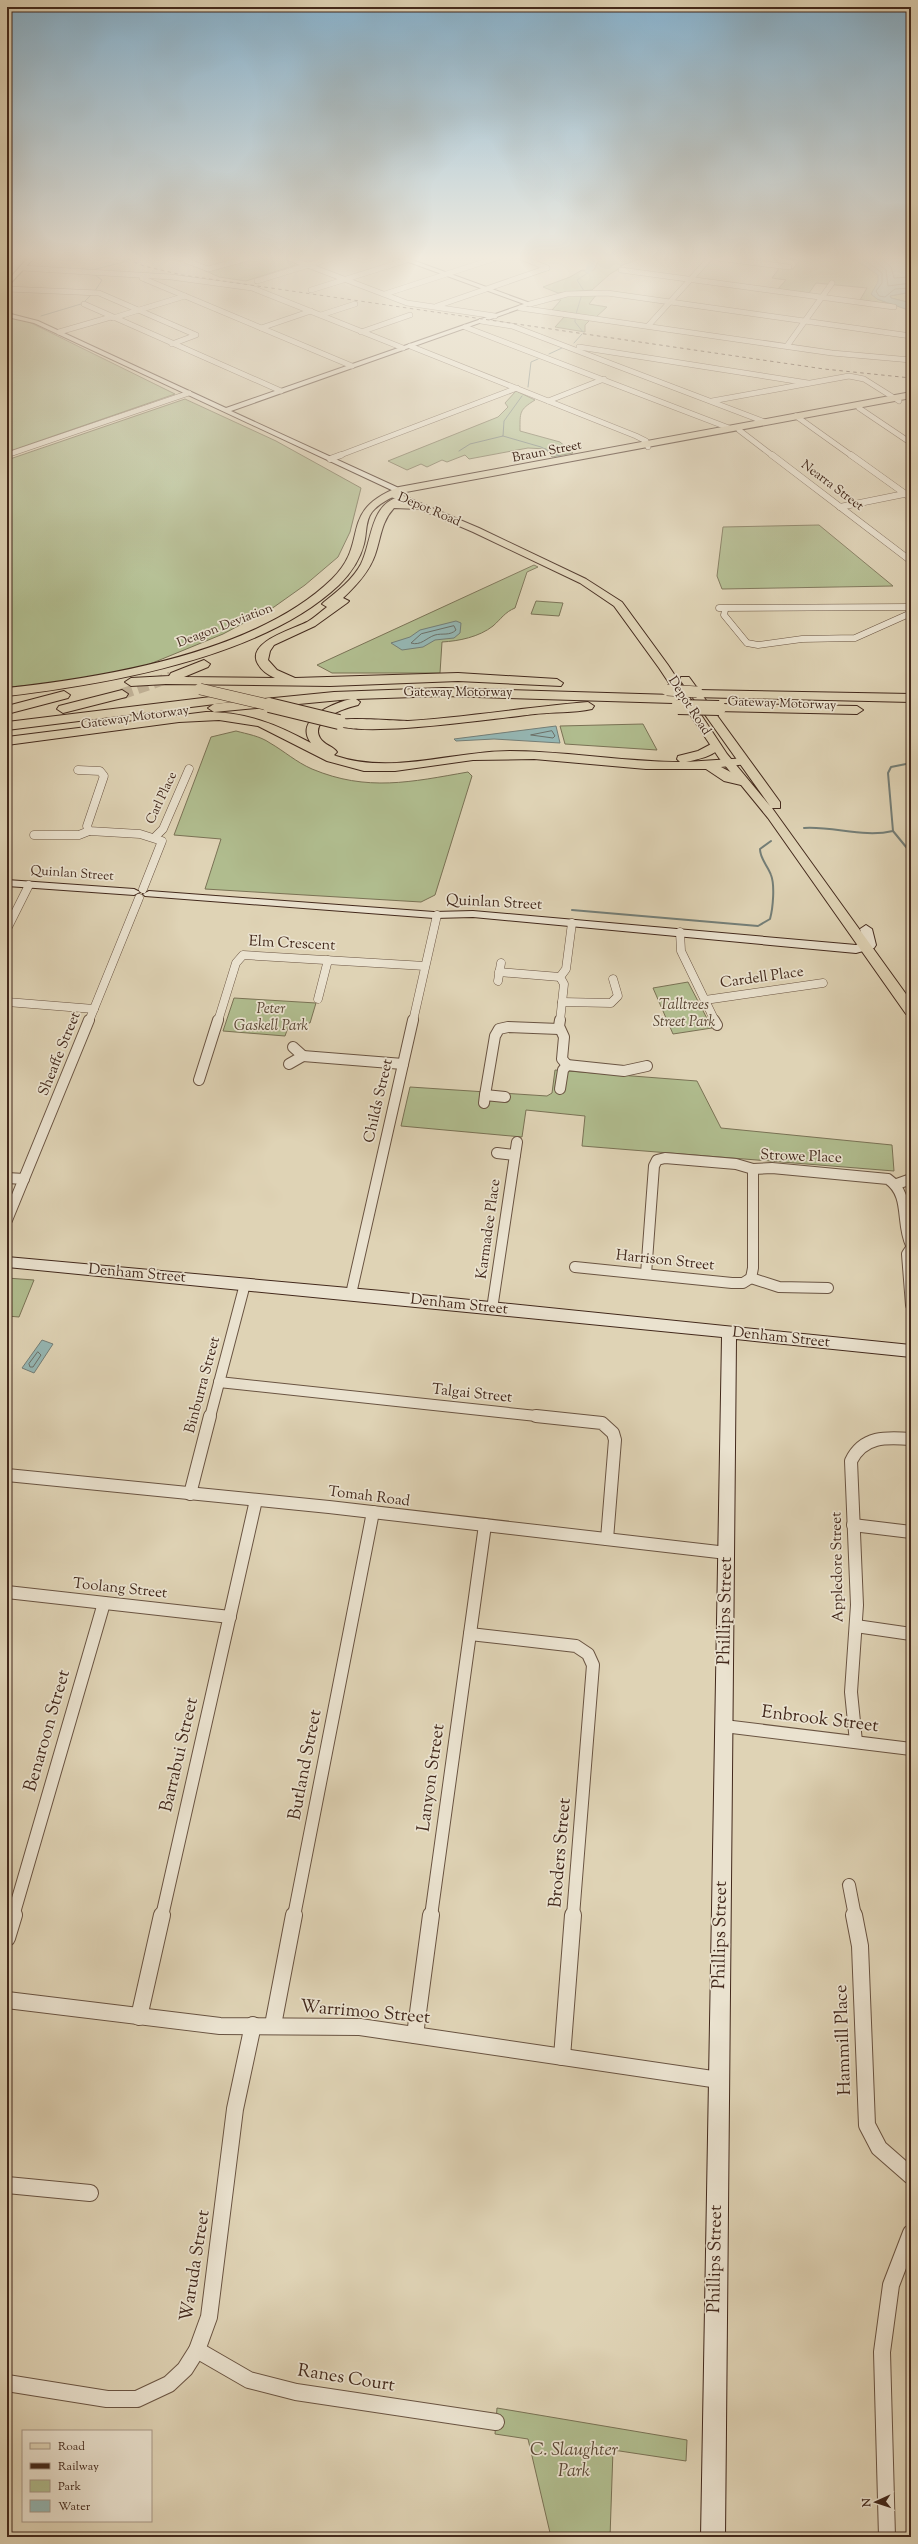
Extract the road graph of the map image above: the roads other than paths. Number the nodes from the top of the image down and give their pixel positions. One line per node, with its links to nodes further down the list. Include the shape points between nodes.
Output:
1 (152, 376): 12 (street)
2 (246, 376): 11 (street)
3 (324, 376): 11 (street)
4 (484, 376): 10 (street)
5 (595, 376): 8 (street)
6 (645, 376): 15 (street)
7 (770, 376): 9 (street)
8 (604, 379): 17 (street); 22 (street)
9 (808, 383): 15 (street); 16 (street, via 856,376)
10 (517, 388): 17 (street); 27 (street)
11 (281, 391): 19 (street)
12 (189, 393): 19 (street); 26 (street)
13 (911, 395): 16 (highway, Braun Street)
14 (911, 399): 16 (highway, Braun Street)
15 (712, 400): 21 (street)
16 (896, 400): 18 (highway, Braun Street); 20 (highway, Braun Street)
17 (548, 401): 25 (street, via 644,439)
18 (859, 408): 20 (highway, Braun Street); 24 (street)
19 (226, 410): 27 (street)
20 (798, 418): 21 (highway, Braun Street); 23 (highway, Braun Street); 31 (street)
21 (765, 422): 22 (highway, Braun Street)
22 (729, 428): 25 (highway, Braun Street)
23 (739, 430): 25 (highway, Braun Street); 36 (street, Nearra Street)
24 (911, 443)
25 (648, 445): 28 (highway, Braun Street)
26 (7, 455)
27 (330, 459): 29 (street)
28 (436, 484): 30 (highway); 32 (highway, Braun Street); 34 (highway)
29 (380, 485): 30 (highway); 32 (street); 37 (highway, Deagon Deviation, via 368,503)
30 (414, 486): 32 (highway)
31 (908, 494): 33 (street); 36 (street)
32 (400, 495): 34 (main road, Depot Road); 35 (highway, Deagon Deviation); 37 (highway)
33 (911, 498)
34 (424, 500): 35 (highway); 57 (main road, Depot Road, via 476,530 583,581 610,597 621,607); 57 (main road, Depot Road, via 608,587 618,595 690,686)
35 (391, 505): 39 (highway, Deagon Deviation, via 380,516)
36 (840, 507): 38 (street, Nearra Street)
37 (370, 508): 44 (highway, Deagon Deviation, via 363,520 356,552 344,572 313,601 273,625 212,650 141,672 72,685)
38 (910, 560)
39 (362, 570): 42 (highway, Deagon Deviation, via 347,588 316,612); 43 (highway, via 362,579 335,608 311,624 276,640 264,650 262,660 271,671 285,677)
40 (911, 607): 41 (street, via 721,609 751,646 802,640 855,638)
41 (911, 613)
42 (175, 676)
43 (314, 681): 47 (highway, via 166,680); 48 (highway, via 480,677)
44 (7, 692)
45 (492, 692): 48 (highway, Gateway Motorway); 55 (highway, Gateway Motorway, via 379,694 300,699); 57 (highway, via 483,696 342,704 320,716 313,725 312,735 318,744 329,751 366,759 454,750 502,749 680,760)
46 (122, 694): 53 (highway)
47 (7, 696)
48 (672, 697): 50 (highway, bridge); 50 (highway, Gateway Motorway, bridge); 52 (highway, bridge, via 416,726 369,726 339,722 305,716 235,695 200,689 149,686 98,689); 54 (highway, Gateway Motorway, via 477,686 338,689 226,699)
49 (911, 698): 50 (highway, Gateway Motorway)
50 (711, 699): 51 (highway, via 854,710 868,707)
51 (911, 707)
52 (7, 710)
53 (7, 720)
54 (7, 726)
55 (7, 736)
56 (7, 741): 58 (highway, via 179,719 227,716 261,722 280,730 325,758 367,767 401,766 468,756 496,755 655,766)
57 (729, 756): 58 (highway); 61 (main road, Depot Road); 74 (main road, Depot Road)
58 (708, 765): 61 (highway, via 729,778)
59 (189, 769): 65 (street, Carl Place, via 163,829)
60 (78, 770): 62 (street, via 90,767 104,776 87,826)
61 (741, 781): 74 (main road, Depot Road, via 772,815)
62 (89, 831): 64 (street, via 79,835); 65 (street, via 94,834)
63 (34, 835): 64 (street)
64 (43, 836): 66 (street)
65 (156, 836): 69 (street, Sheaffe Street, via 162,841)
66 (40, 844)
67 (7, 883): 68 (street, Quinlan Street)
68 (29, 885): 69 (street, Quinlan Street); 72 (street)
69 (141, 893): 70 (street, Quinlan Street); 90 (street, Sheaffe Street)
70 (437, 915): 71 (street, Quinlan Street, via 473,914); 79 (street, Childs Street)
71 (572, 923): 73 (street, Quinlan Street); 81 (street, via 566,969)
72 (7, 929)
73 (680, 932): 75 (street, Quinlan Street); 87 (street, via 681,951)
74 (862, 932): 75 (street, Quinlan Street, via 850,942); 76 (main road, Depot Road); 85 (main road, Depot Road)
75 (837, 946): 76 (street, Quinlan Street)
76 (867, 948): 91 (main road, Depot Road)
77 (328, 960): 79 (street, Elm Crescent); 86 (street); 100 (street, Elm Crescent, via 253,954 241,956 236,962)
78 (501, 963): 80 (street)
79 (425, 966): 97 (street, Childs Street)
80 (499, 972): 81 (street); 83 (street)
81 (560, 977): 89 (street, via 564,984)
82 (613, 979): 89 (street, via 618,996 614,1002)
83 (498, 981)
84 (823, 983): 87 (street, Cardell Place)
85 (911, 990)
86 (318, 999)
87 (705, 1000): 92 (street)
88 (7, 1002): 90 (street)
89 (562, 1002): 93 (street)
90 (94, 1009): 108 (street, Sheaffe Street)
91 (911, 1011)
92 (717, 1025)
93 (559, 1029): 98 (street, via 564,1036 562,1059); 102 (street, via 508,1027 497,1031 484,1099)
94 (293, 1047): 95 (street)
95 (303, 1056): 96 (street); 97 (street)
96 (290, 1064)
97 (403, 1064): 120 (street, Childs Street)
98 (567, 1065): 99 (street, via 624,1071); 101 (street, via 563,1070)
99 (647, 1066)
100 (199, 1080)
101 (560, 1089)
102 (504, 1097)
103 (517, 1142): 105 (street, Karmadee Place)
104 (497, 1153): 105 (street)
105 (515, 1154): 122 (street, Karmadee Place)
106 (753, 1169): 110 (street, Strowe Place, via 772,1168 881,1177); 116 (street, via 736,1164 668,1158 656,1162); 117 (street, Strowe Place)
107 (7, 1178): 108 (street)
108 (24, 1179): 111 (street, Sheaffe Street)
109 (911, 1179): 110 (street)
110 (897, 1184): 112 (street, via 902,1194 905,1237)
111 (7, 1220)
112 (911, 1245)
113 (911, 1248): 121 (street, via 907,1254)
114 (7, 1262): 118 (street, Denham Street)
115 (575, 1267): 116 (street, Harrison Street)
116 (646, 1274): 117 (street, Harrison Street, via 736,1284)
117 (751, 1278): 119 (street, via 774,1287 802,1290)
118 (245, 1284): 120 (street, Denham Street); 125 (street, Binburra Street)
119 (828, 1288)
120 (351, 1294): 122 (street, Denham Street)
121 (911, 1305)
122 (492, 1309): 123 (street, Denham Street)
123 (730, 1333): 124 (street, Denham Street); 135 (street, Phillips Street)
124 (911, 1351)
125 (219, 1382): 128 (street, Binburra Street); 134 (street, Talgai Street, via 602,1423 613,1433 614,1440)
126 (911, 1439): 132 (street, Appledore Street, via 875,1438 864,1443 853,1455)
127 (7, 1475): 128 (street, Tomah Road)
128 (190, 1494): 129 (street, Tomah Road)
129 (256, 1500): 130 (street, Tomah Road); 138 (street, Barrabui Street)
130 (373, 1512): 131 (street, Tomah Road); 150 (street, Butland Street)
131 (485, 1525): 134 (street, Tomah Road); 140 (street, Lanyon Street)
132 (853, 1525): 133 (street); 139 (street, Appledore Street)
133 (911, 1532)
134 (607, 1539): 135 (street, Tomah Road)
135 (727, 1553): 142 (street, Phillips Street)
136 (7, 1592): 137 (street, Toolang Street)
137 (104, 1603): 138 (street, Toolang Street); 146 (street, Benaroon Street)
138 (230, 1617): 148 (street, Barrabui Street)
139 (856, 1626): 141 (street); 143 (street, Appledore Street, via 851,1692)
140 (470, 1634): 151 (street, Lanyon Street); 152 (street, Broders Street, via 576,1646 592,1651 594,1670)
141 (911, 1634)
142 (724, 1726): 143 (street, Enbrook Street); 153 (street, Phillips Street)
143 (856, 1742): 144 (street, Enbrook Street)
144 (911, 1749)
145 (849, 1885): 154 (street, Hammill Place, via 860,1946 868,2125 873,2141 883,2155)
146 (7, 1938)
147 (7, 2000): 148 (street, Warrimoo Street)
148 (139, 2017): 149 (street, Warrimoo Street, via 220,2026)
149 (253, 2025): 150 (street, Warrimoo Street); 158 (street, Waruda Street, via 235,2109 210,2317)
150 (273, 2025): 151 (street, Warrimoo Street, via 360,2028)
151 (415, 2035): 152 (street, Warrimoo Street)
152 (562, 2057): 153 (street, Warrimoo Street)
153 (719, 2080): 161 (street, Phillips Street)
154 (911, 2176)
155 (7, 2184): 156 (street)
156 (90, 2193)
157 (911, 2232): 162 (street, via 891,2285 882,2352)
158 (197, 2350): 159 (street, Waruda Street, via 185,2369 169,2384 137,2398 107,2399); 160 (street, Ranes Court, via 249,2380 296,2392)
159 (7, 2383)
160 (496, 2422)
161 (713, 2537)
162 (887, 2537)

